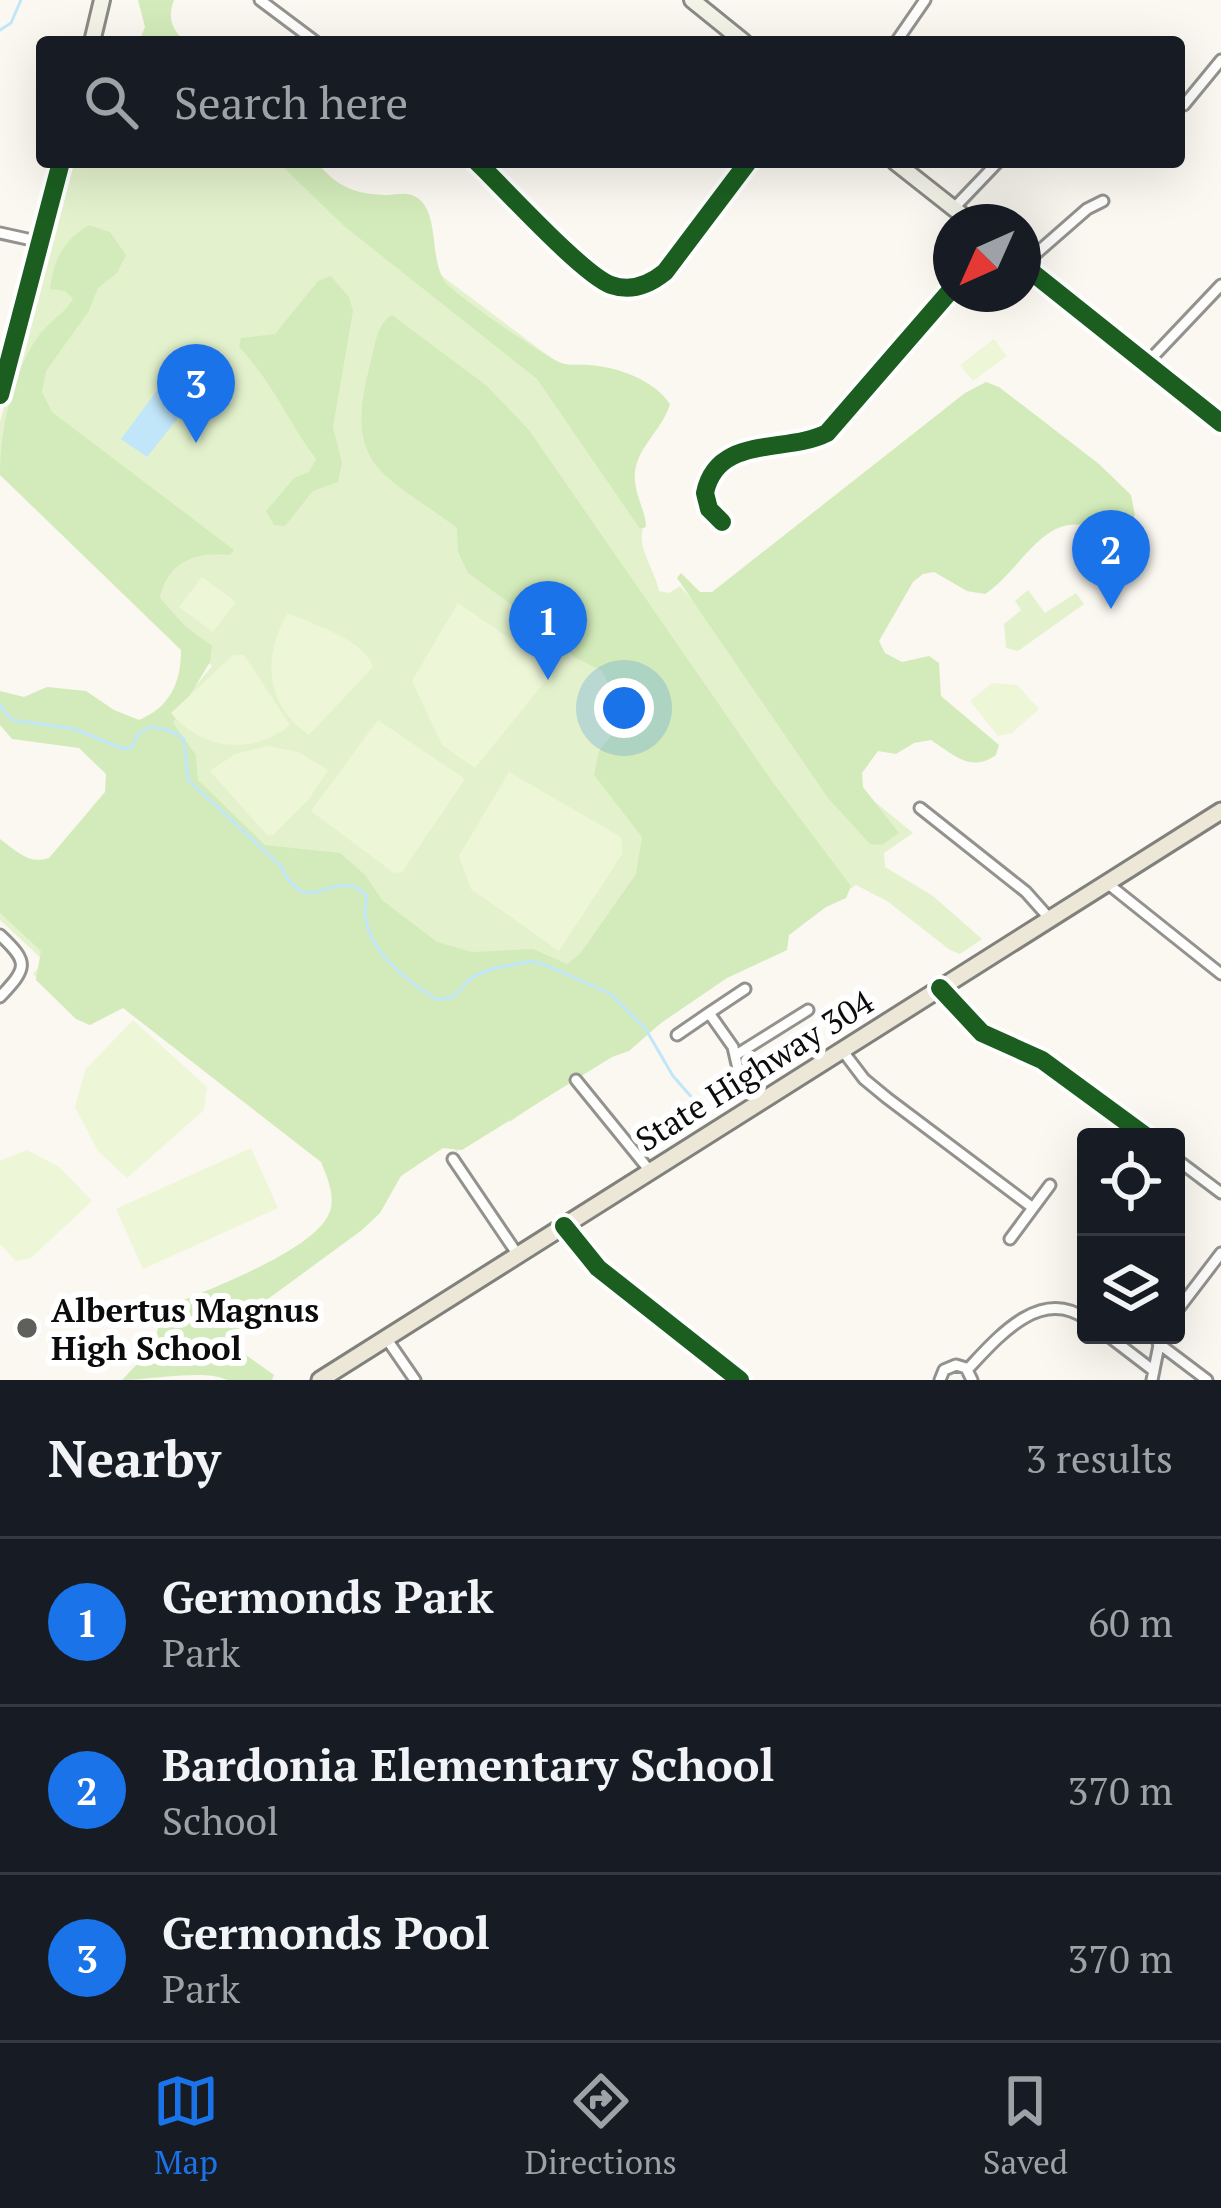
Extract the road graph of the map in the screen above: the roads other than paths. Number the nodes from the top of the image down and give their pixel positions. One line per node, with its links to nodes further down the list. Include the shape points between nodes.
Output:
1 (102, 0): 5 (street)
2 (260, 0): 6 (street)
3 (692, 0): 7 (street)
4 (925, 0): 8 (street)
5 (93, 36)
6 (308, 36)
7 (737, 36)
8 (900, 36)
9 (1221, 60): 10 (street)
10 (1185, 104)
11 (60, 168): 20 (street)
12 (483, 168): 13 (street, via 597,277 633,287 669,268)
13 (744, 168)
14 (903, 168): 17 (street)
15 (992, 168): 18 (street)
16 (1102, 201): 21 (street)
17 (949, 204)
18 (958, 204)
19 (0, 233): 20 (street)
20 (41, 242): 26 (street)
21 (1041, 249)
22 (1041, 279): 25 (street)
23 (1221, 286): 25 (street)
24 (933, 311): 28 (street, via 826,433 742,451 719,464 705,493)
25 (1146, 364): 27 (street)
26 (0, 395)
27 (1221, 423)
28 (722, 522)
29 (920, 808): 32 (street)
30 (1221, 811): 31 (main road, State Highway 304)
31 (1107, 883): 32 (main road, State Highway 304); 34 (street)
32 (1050, 919): 35 (main road, State Highway 304)
33 (0, 935): 37 (street, via 22,964)
34 (1221, 974)
35 (940, 988): 41 (main road, State Highway 304); 45 (street, via 982,1033 1042,1060)
36 (745, 989): 39 (street)
37 (0, 997)
38 (808, 1010): 42 (street)
39 (709, 1013): 40 (street); 42 (street)
40 (677, 1034)
41 (842, 1050): 44 (main road, State Highway 304); 51 (street, via 886,1099)
42 (736, 1054): 44 (street)
43 (576, 1080): 48 (street)
44 (758, 1103): 48 (main road, State Highway 304)
45 (1135, 1128)
46 (453, 1159): 55 (street)
47 (1185, 1166): 50 (street)
48 (650, 1172): 52 (main road, State Highway 304)
49 (1050, 1185): 51 (street)
50 (1221, 1193)
51 (1033, 1208): 53 (street)
52 (564, 1226): 55 (main road, State Highway 304); 66 (street, via 598,1268)
53 (1010, 1239)
54 (1221, 1253): 56 (street)
55 (518, 1255): 58 (main road, State Highway 304)
56 (1185, 1300)
57 (1077, 1314): 62 (street, via 1034,1313 1006,1329)
58 (386, 1338): 64 (main road, State Highway 304); 65 (street)
59 (1117, 1344): 63 (street)
60 (1158, 1344): 63 (street)
61 (1165, 1344): 68 (street)
62 (970, 1375): 67 (street, via 951,1366)
63 (1153, 1376)
64 (320, 1380)
65 (415, 1380)
66 (740, 1380)
67 (940, 1380)
68 (1207, 1380)

